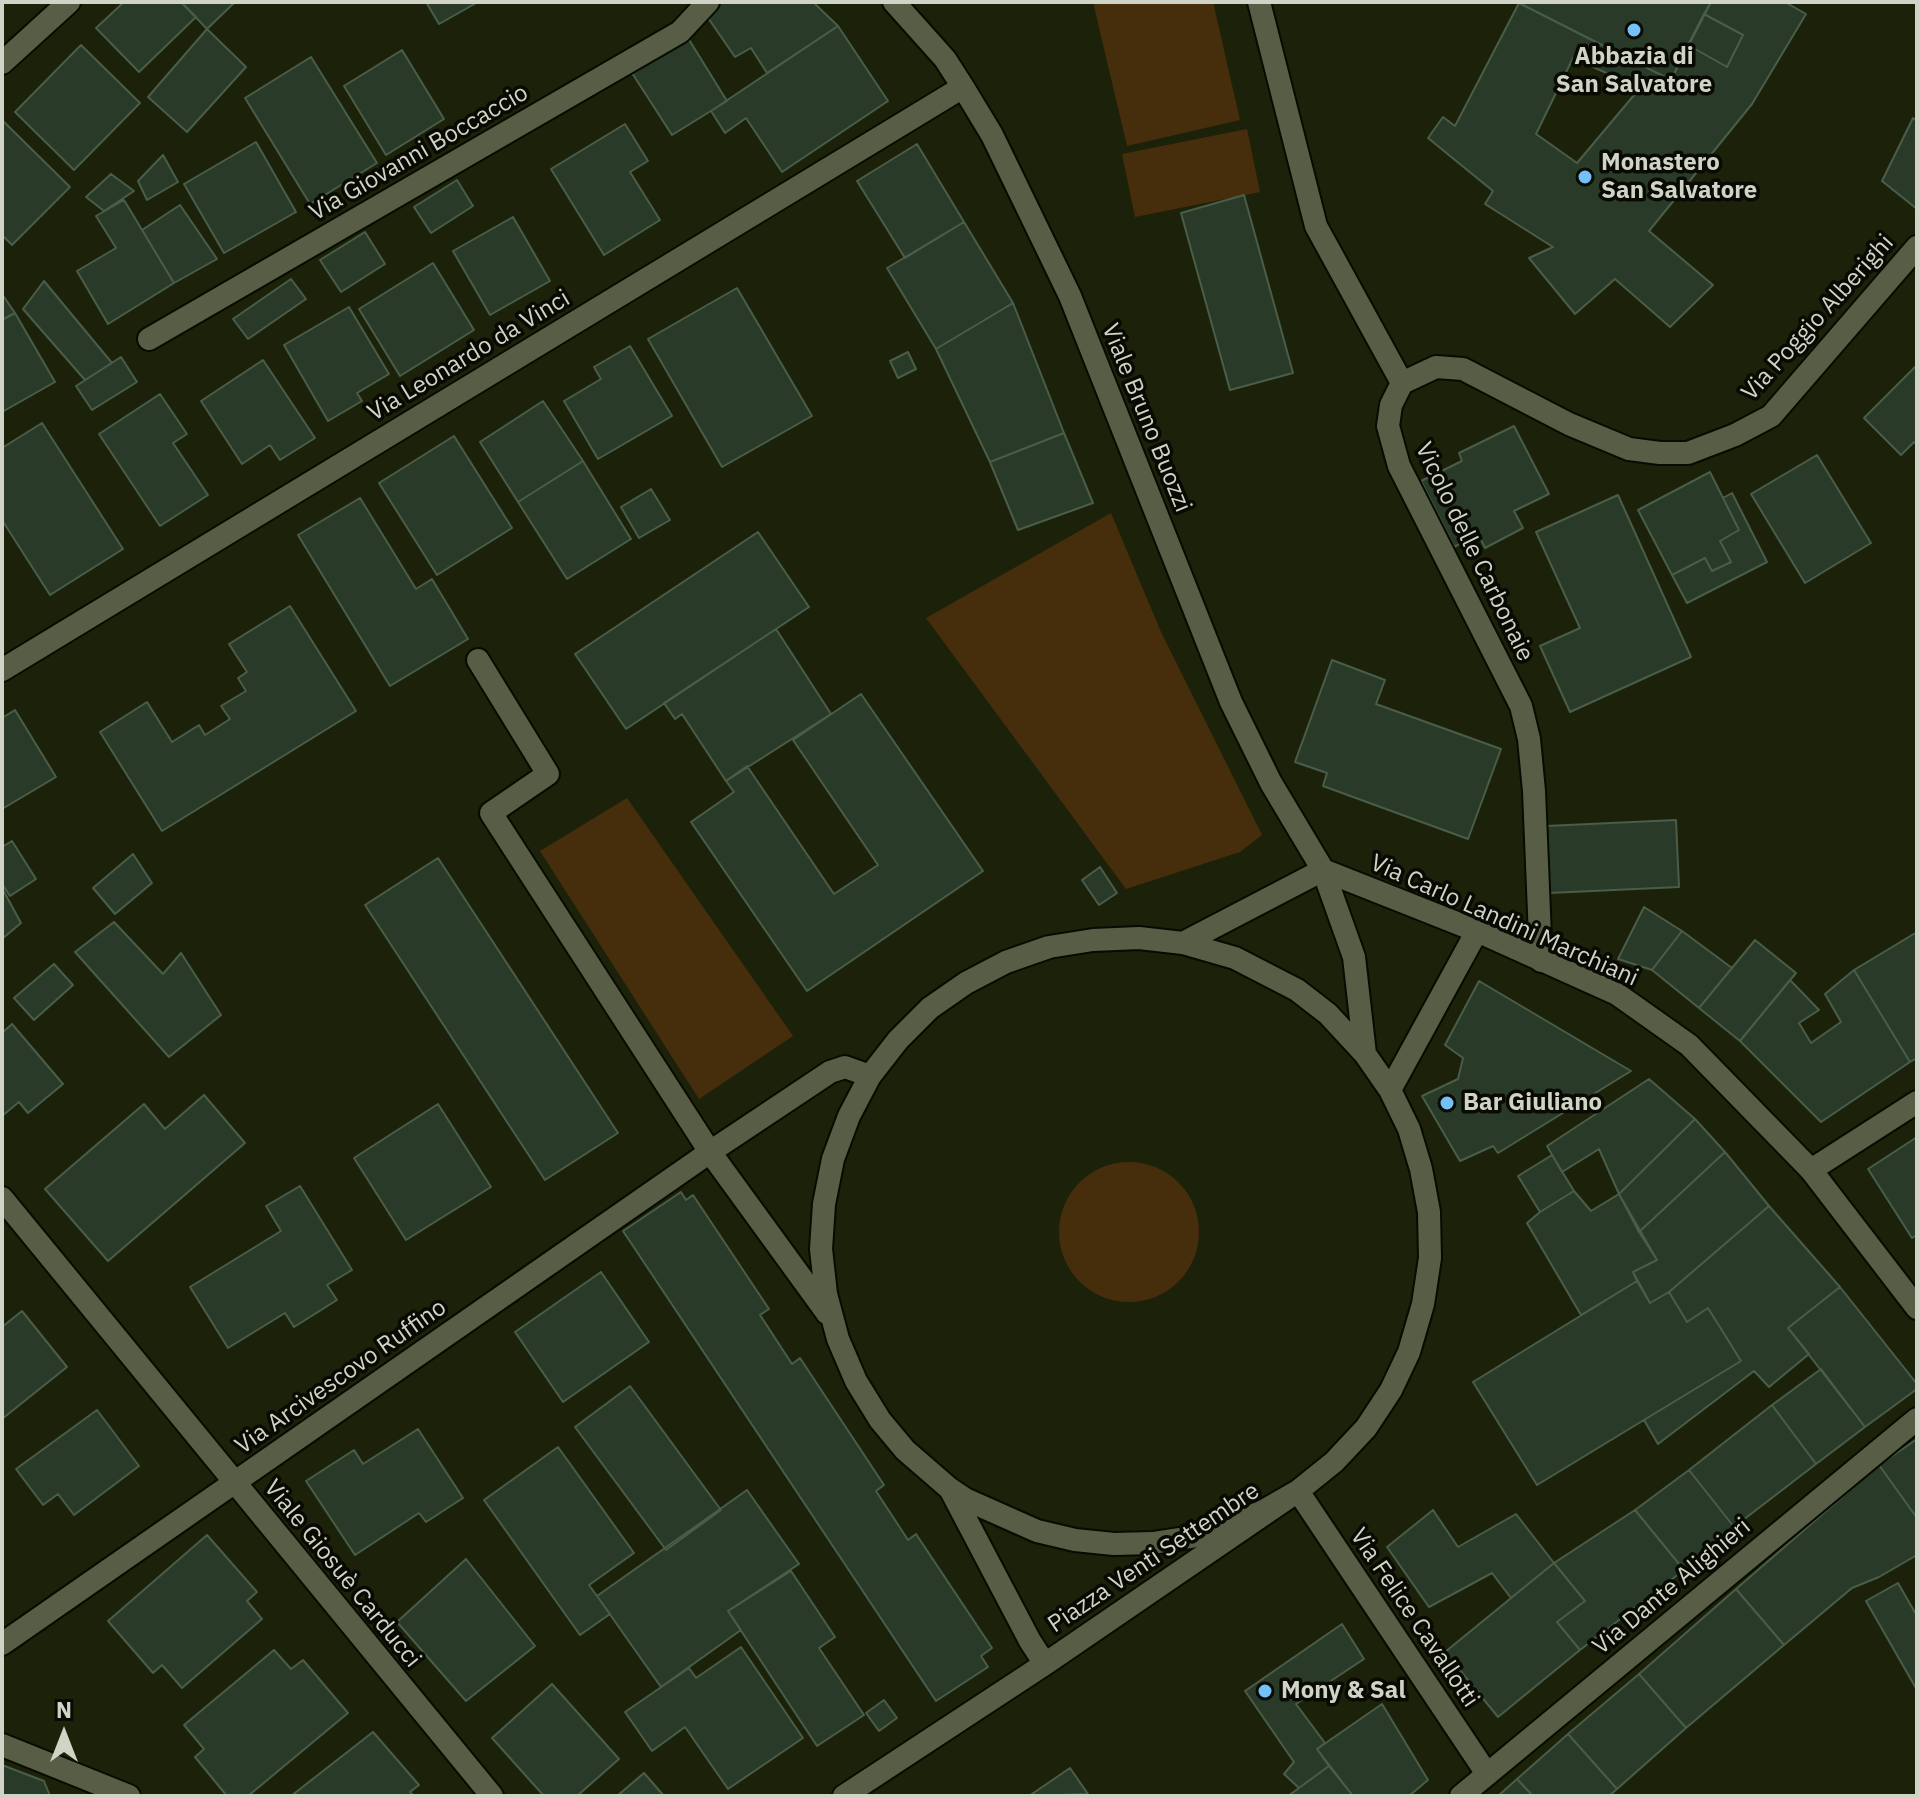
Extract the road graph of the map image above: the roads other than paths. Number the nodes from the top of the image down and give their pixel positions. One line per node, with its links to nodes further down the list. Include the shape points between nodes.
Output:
1 (69, 2): 5 (street)
2 (708, 2): 8 (street, Via Giovanni Boccaccio, via 680,32)
3 (894, 2): 6 (street, Viale Bruno Buozzi)
4 (1259, 2): 9 (street, via 1316,226)
5 (2, 63)
6 (963, 87): 11 (street, Via Leonardo da Vinci); 12 (street, Viale Bruno Buozzi, via 1070,296 1231,702)
7 (1917, 247): 9 (street, Via Poggio Alberighi, via 1771,416 1688,453 1629,449 1463,369 1436,367)
8 (149, 339)
9 (1402, 383): 15 (street, Vicolo delle Carbonaie, via 1388,426 1399,466 1524,717 1534,791)
10 (478, 660): 20 (street, Piazza Venti Settembre, via 548,774 491,813)
11 (2, 670)
12 (1323, 870): 13 (street, Via Carlo Landini Marchiani); 14 (street); 16 (street, Piazza Venti Settembre, via 1354,957)
13 (1477, 931): 15 (street, Via Carlo Landini Marchiani); 18 (street)
14 (1183, 943): 16 (street, Piazza Venti Settembre, via 1235,958 1284,982 1328,1014); 17 (street, Piazza Venti Settembre, via 1093,940 1049,947 1006,962 930,1008)
15 (1541, 961): 21 (street, Via Carlo Landini Marchiani, via 1617,994 1689,1045)
16 (1365, 1054): 18 (street, Piazza Venti Settembre)
17 (870, 1076): 20 (street, via 845,1067 830,1072); 24 (street, Piazza Venti Settembre, via 838,1144 824,1204 821,1249)
18 (1390, 1090): 28 (street, Piazza Venti Settembre, via 1409,1129 1429,1212 1423,1304 1391,1390 1334,1462)
19 (1917, 1102): 21 (street)
20 (710, 1152): 24 (street, Piazza Venti Settembre); 26 (street, Via Arcivescovo Ruffino)
21 (1811, 1170): 23 (street, Via Carlo Landini Marchiani)
22 (2, 1198): 26 (street, Viale Giosuè Carducci)
23 (1917, 1308)
24 (833, 1322): 27 (street, Piazza Venti Settembre, via 856,1381 880,1420)
25 (1917, 1419): 32 (street, Via Dante Alighieri)
26 (234, 1483): 29 (street, Via Arcivescovo Ruffino); 34 (street, Viale Giosuè Carducci)
27 (950, 1489): 28 (street, Piazza Venti Settembre, via 1037,1531 1114,1544 1166,1541 1229,1526); 30 (street, Piazza Venti Settembre)
28 (1298, 1491): 30 (street, Piazza Venti Settembre); 32 (street, Via Felice Cavallotti)
29 (2, 1644)
30 (1045, 1664): 35 (street)
31 (2, 1745): 33 (street)
32 (1487, 1774): 36 (street, Via Dante Alighieri)
33 (129, 1796)
34 (492, 1796)
35 (844, 1796)
36 (1461, 1796)

